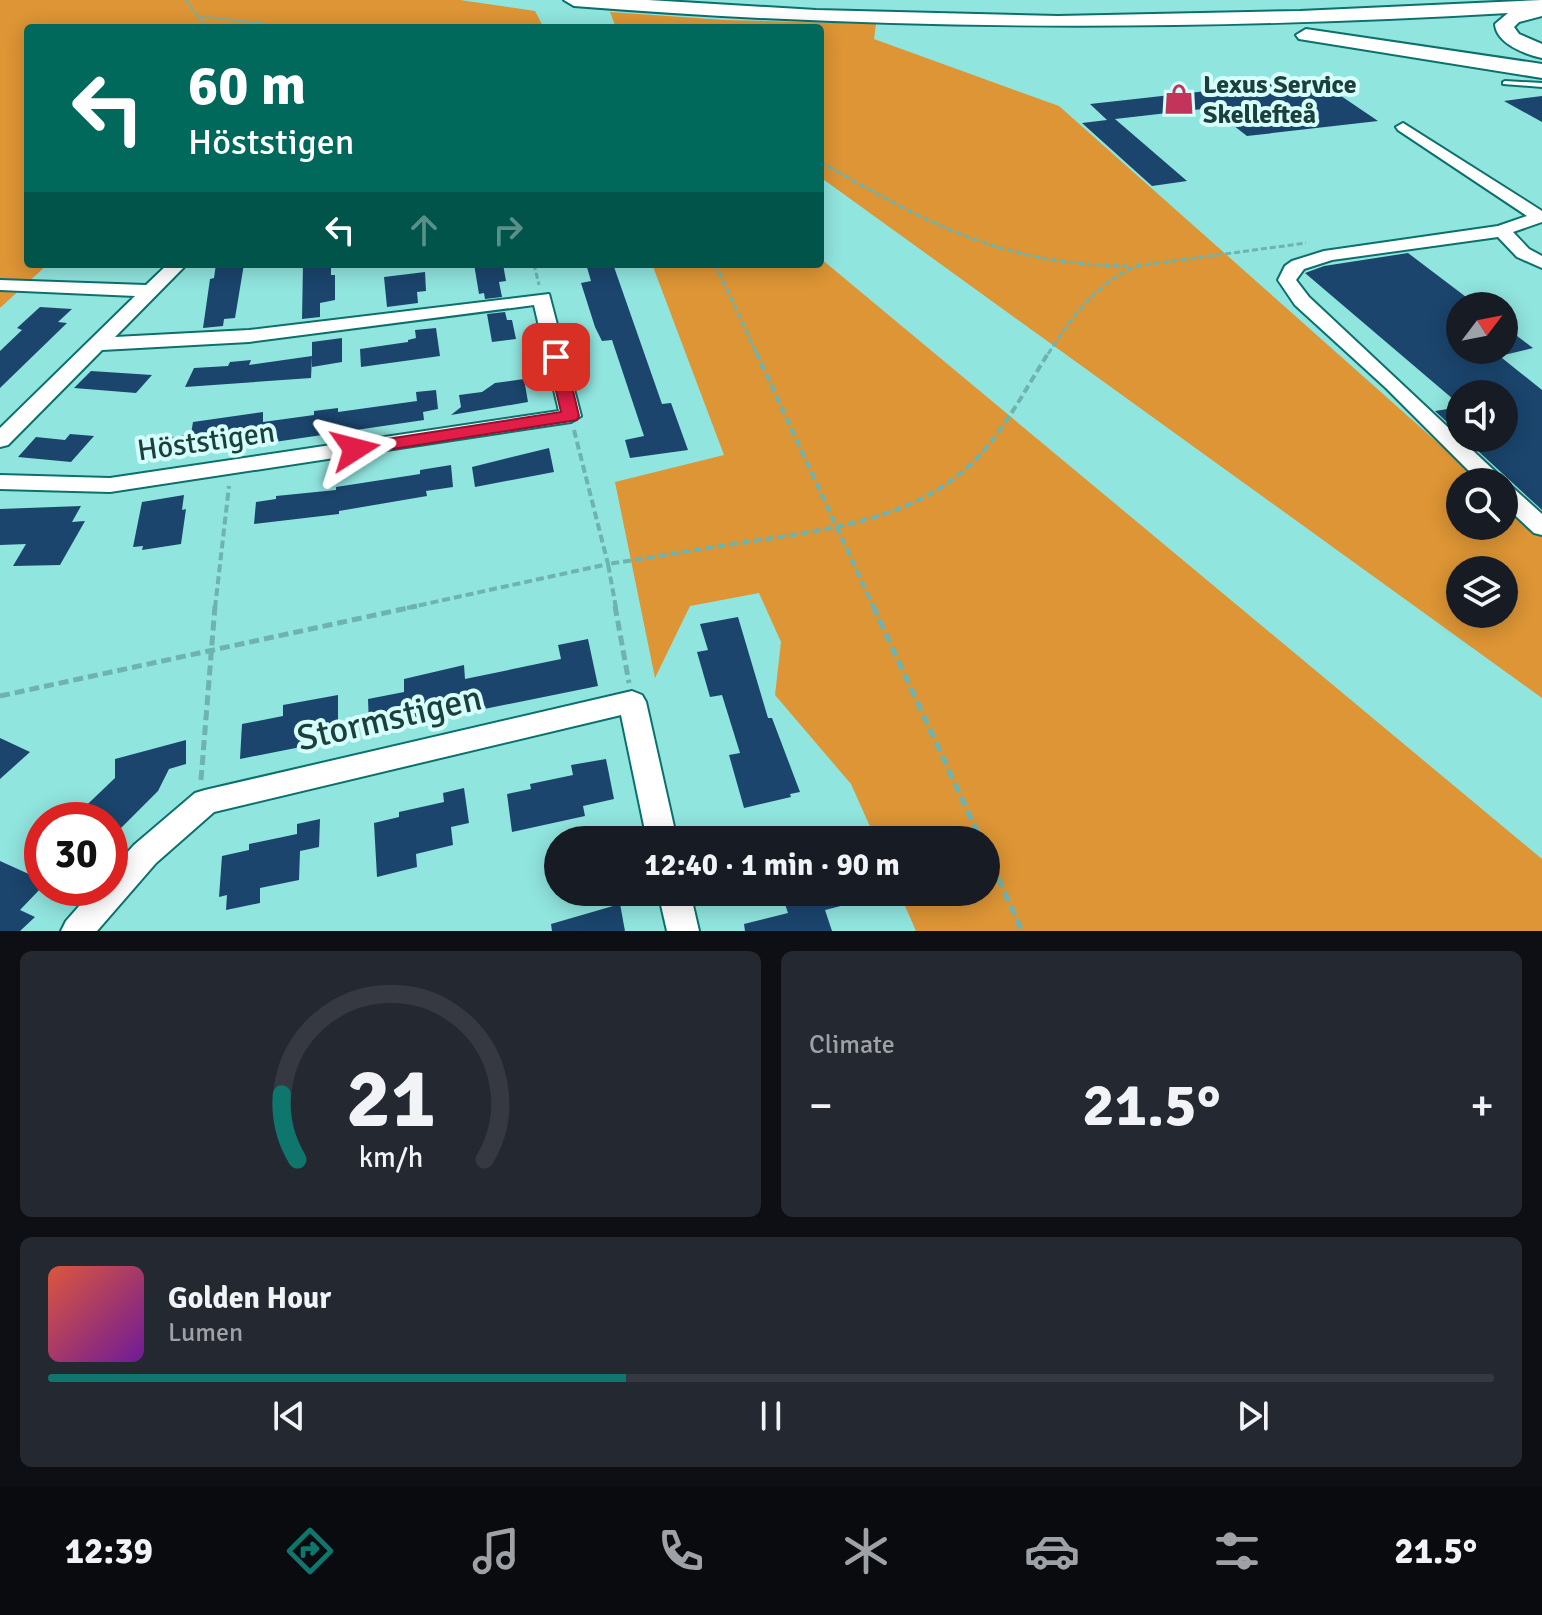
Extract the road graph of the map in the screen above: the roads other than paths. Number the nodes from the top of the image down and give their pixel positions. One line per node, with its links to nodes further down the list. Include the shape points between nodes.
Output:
1 (574, 0): 7 (highway, via 872,20)
2 (656, 0): 6 (highway)
3 (1177, 0): 6 (highway)
4 (1480, 0): 6 (highway, via 1173,15)
5 (1542, 8): 7 (highway); 8 (highway, via 1512,18 1504,28 1512,38)
6 (875, 13)
7 (1155, 23): 9 (highway, via 1305,35)
8 (1542, 52)
9 (1542, 71)
10 (1505, 83): 11 (lane)
11 (1542, 85)
12 (1403, 127): 13 (street)
13 (1541, 217): 14 (street)
14 (1502, 231): 15 (street, via 1523,253); 21 (street, via 1330,255 1298,265 1287,280 1302,301)
15 (1542, 263)
16 (174, 268): 18 (street)
17 (0, 285): 18 (street)
18 (152, 291): 19 (street)
19 (100, 344): 20 (street); 22 (street, Höststigen, via 249,336 542,298 571,416 110,485)
20 (0, 440)
21 (1479, 468)
22 (0, 482)
23 (1518, 505): 24 (street)
24 (1542, 527)
25 (659, 826): 27 (street, Stormstigen, via 632,702 205,802 145,854)
26 (677, 906): 28 (street)
27 (77, 931)
28 (683, 931)

